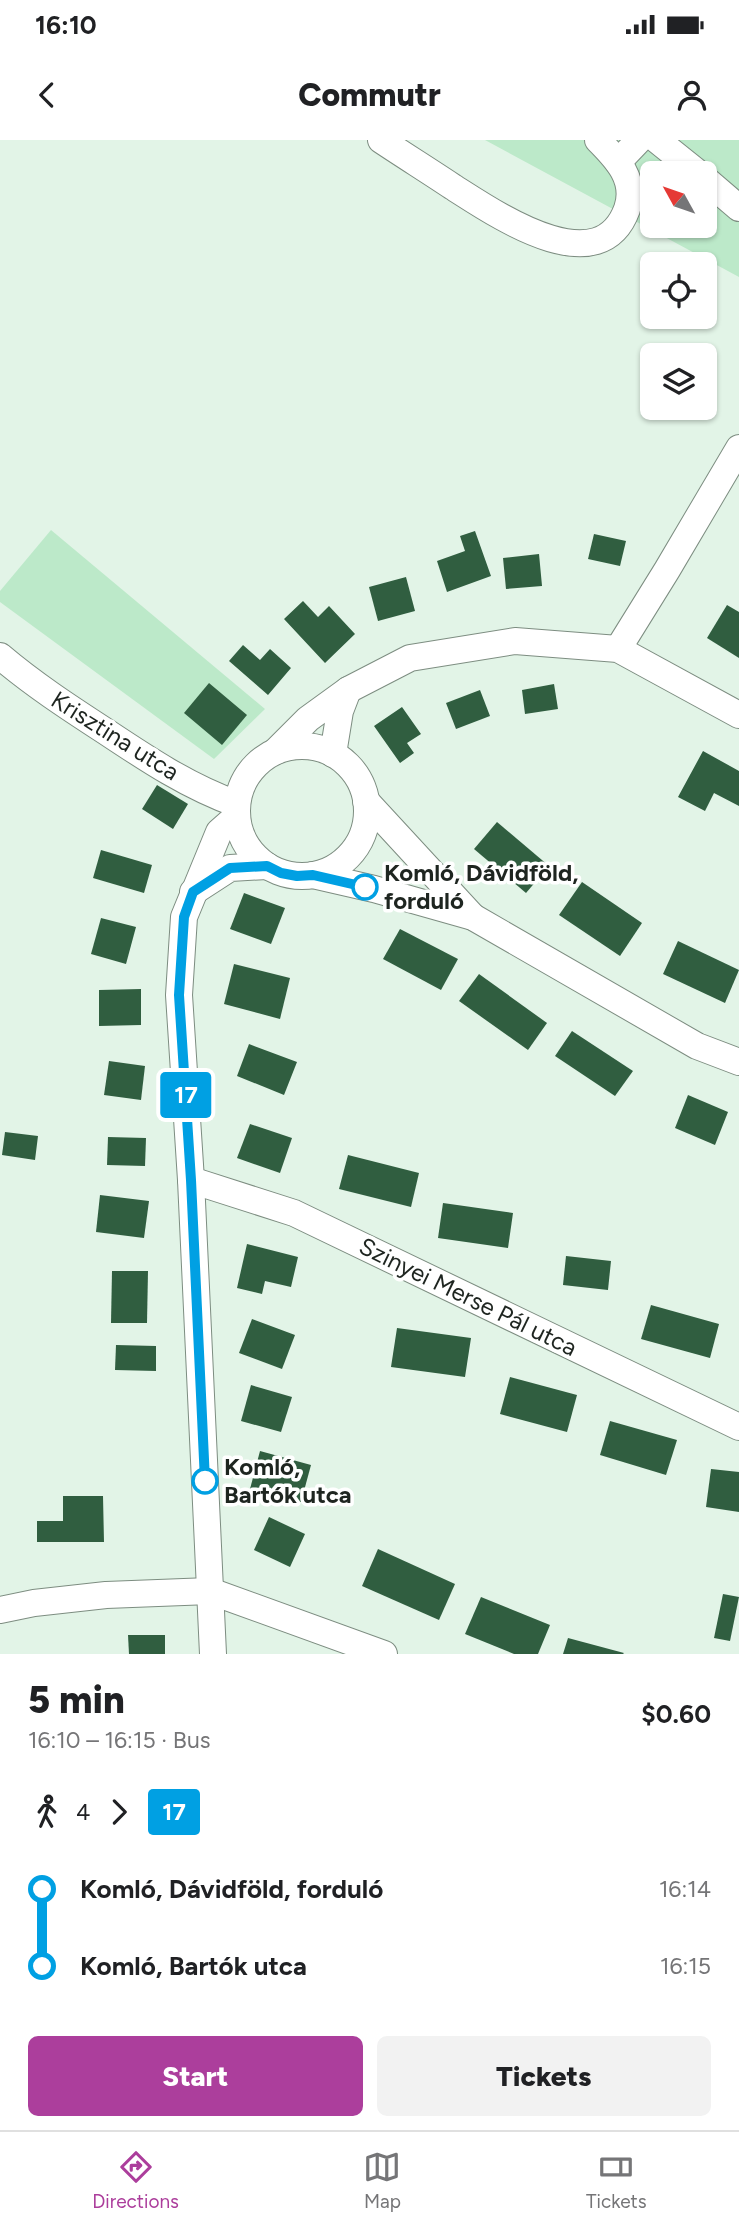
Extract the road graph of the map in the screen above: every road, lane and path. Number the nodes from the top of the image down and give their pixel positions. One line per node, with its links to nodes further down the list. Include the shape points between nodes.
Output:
1 (381, 140): 6 (street, via 507,220 550,240 584,244 603,240 622,223 629,203 628,177)
2 (598, 140): 6 (street)
3 (639, 140): 6 (street)
4 (657, 140): 5 (street)
5 (683, 161)
6 (618, 162)
7 (718, 190): 8 (street)
8 (739, 208)
9 (739, 448): 10 (street)
10 (618, 649): 12 (street, via 515,641 410,658); 13 (street)
11 (0, 656): 17 (street, Krisztina utca, via 30,682 143,757)
12 (348, 690): 14 (street, via 307,719); 15 (street)
13 (739, 715)
14 (276, 751): 15 (street, via 314,747); 17 (street, via 257,764 243,782)
15 (333, 754): 16 (street, via 349,766)
16 (366, 801): 19 (street, via 358,843 339,864); 21 (street)
17 (237, 810): 18 (street, via 251,853); 20 (street, via 219,832)
18 (267, 866): 19 (street, via 281,873); 20 (street, via 230,868)
19 (313, 875): 21 (street)
20 (193, 892): 23 (street, via 184,917 179,995)
21 (473, 917): 22 (street, via 698,1046)
22 (739, 1062)
23 (191, 1180): 24 (street, Szinyei Merse Pál utca, via 294,1213); 25 (street)
24 (739, 1427)
25 (211, 1591): 26 (street, via 106,1595); 27 (street); 28 (street)
26 (0, 1610)
27 (213, 1654)
28 (384, 1654)

